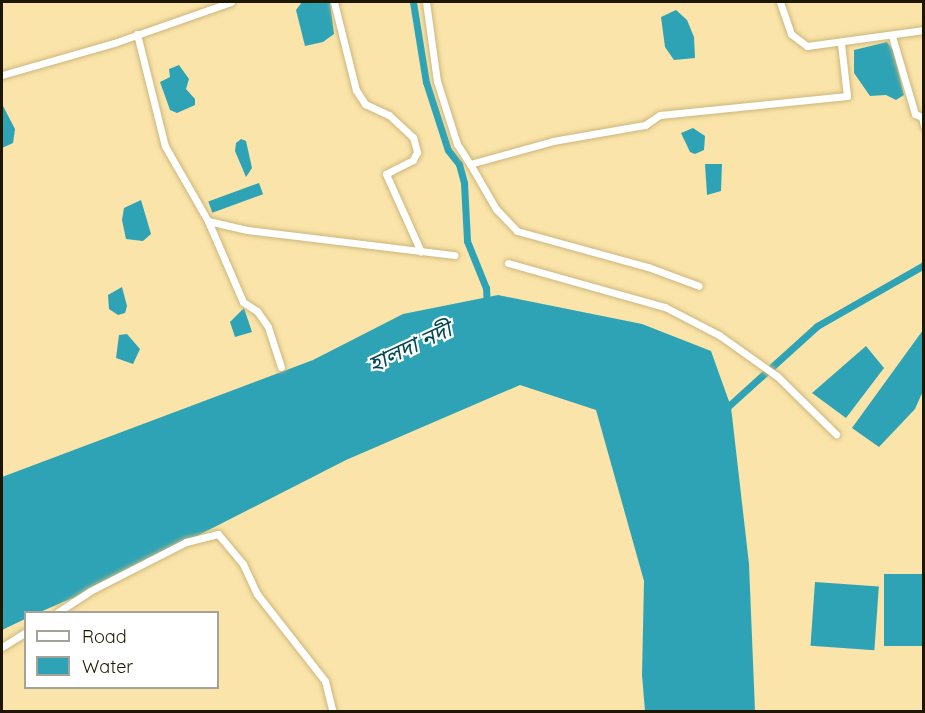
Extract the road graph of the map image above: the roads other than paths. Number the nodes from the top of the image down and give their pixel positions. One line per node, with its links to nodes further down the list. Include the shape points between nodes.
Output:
1 (231, 2): 6 (street)
2 (334, 2): 13 (street, via 356,90 365,104 389,115 413,137 417,152 413,160 386,174)
3 (426, 2): 11 (street, via 437,81 457,144)
4 (780, 2): 8 (street, via 797,42 807,46)
5 (924, 30): 7 (street)
6 (137, 34): 9 (street); 12 (street, via 165,146)
7 (892, 36): 8 (street); 10 (street, via 915,114 922,117)
8 (841, 44): 11 (street, via 847,96 660,116 645,125 553,141)
9 (2, 75)
10 (924, 126)
11 (470, 164): 16 (street, via 496,209 517,231 648,267)
12 (208, 221): 13 (street, via 247,230); 17 (street, via 243,302 257,311 267,327)
13 (420, 252): 14 (street)
14 (455, 255)
15 (508, 263): 18 (street, via 665,307 719,335 770,370)
16 (699, 286)
17 (281, 367)
18 (836, 434)
19 (60, 611): 22 (street, via 186,542 218,534 243,564 257,594 325,681)
20 (24, 633): 21 (street)
21 (2, 647)
22 (333, 711)

